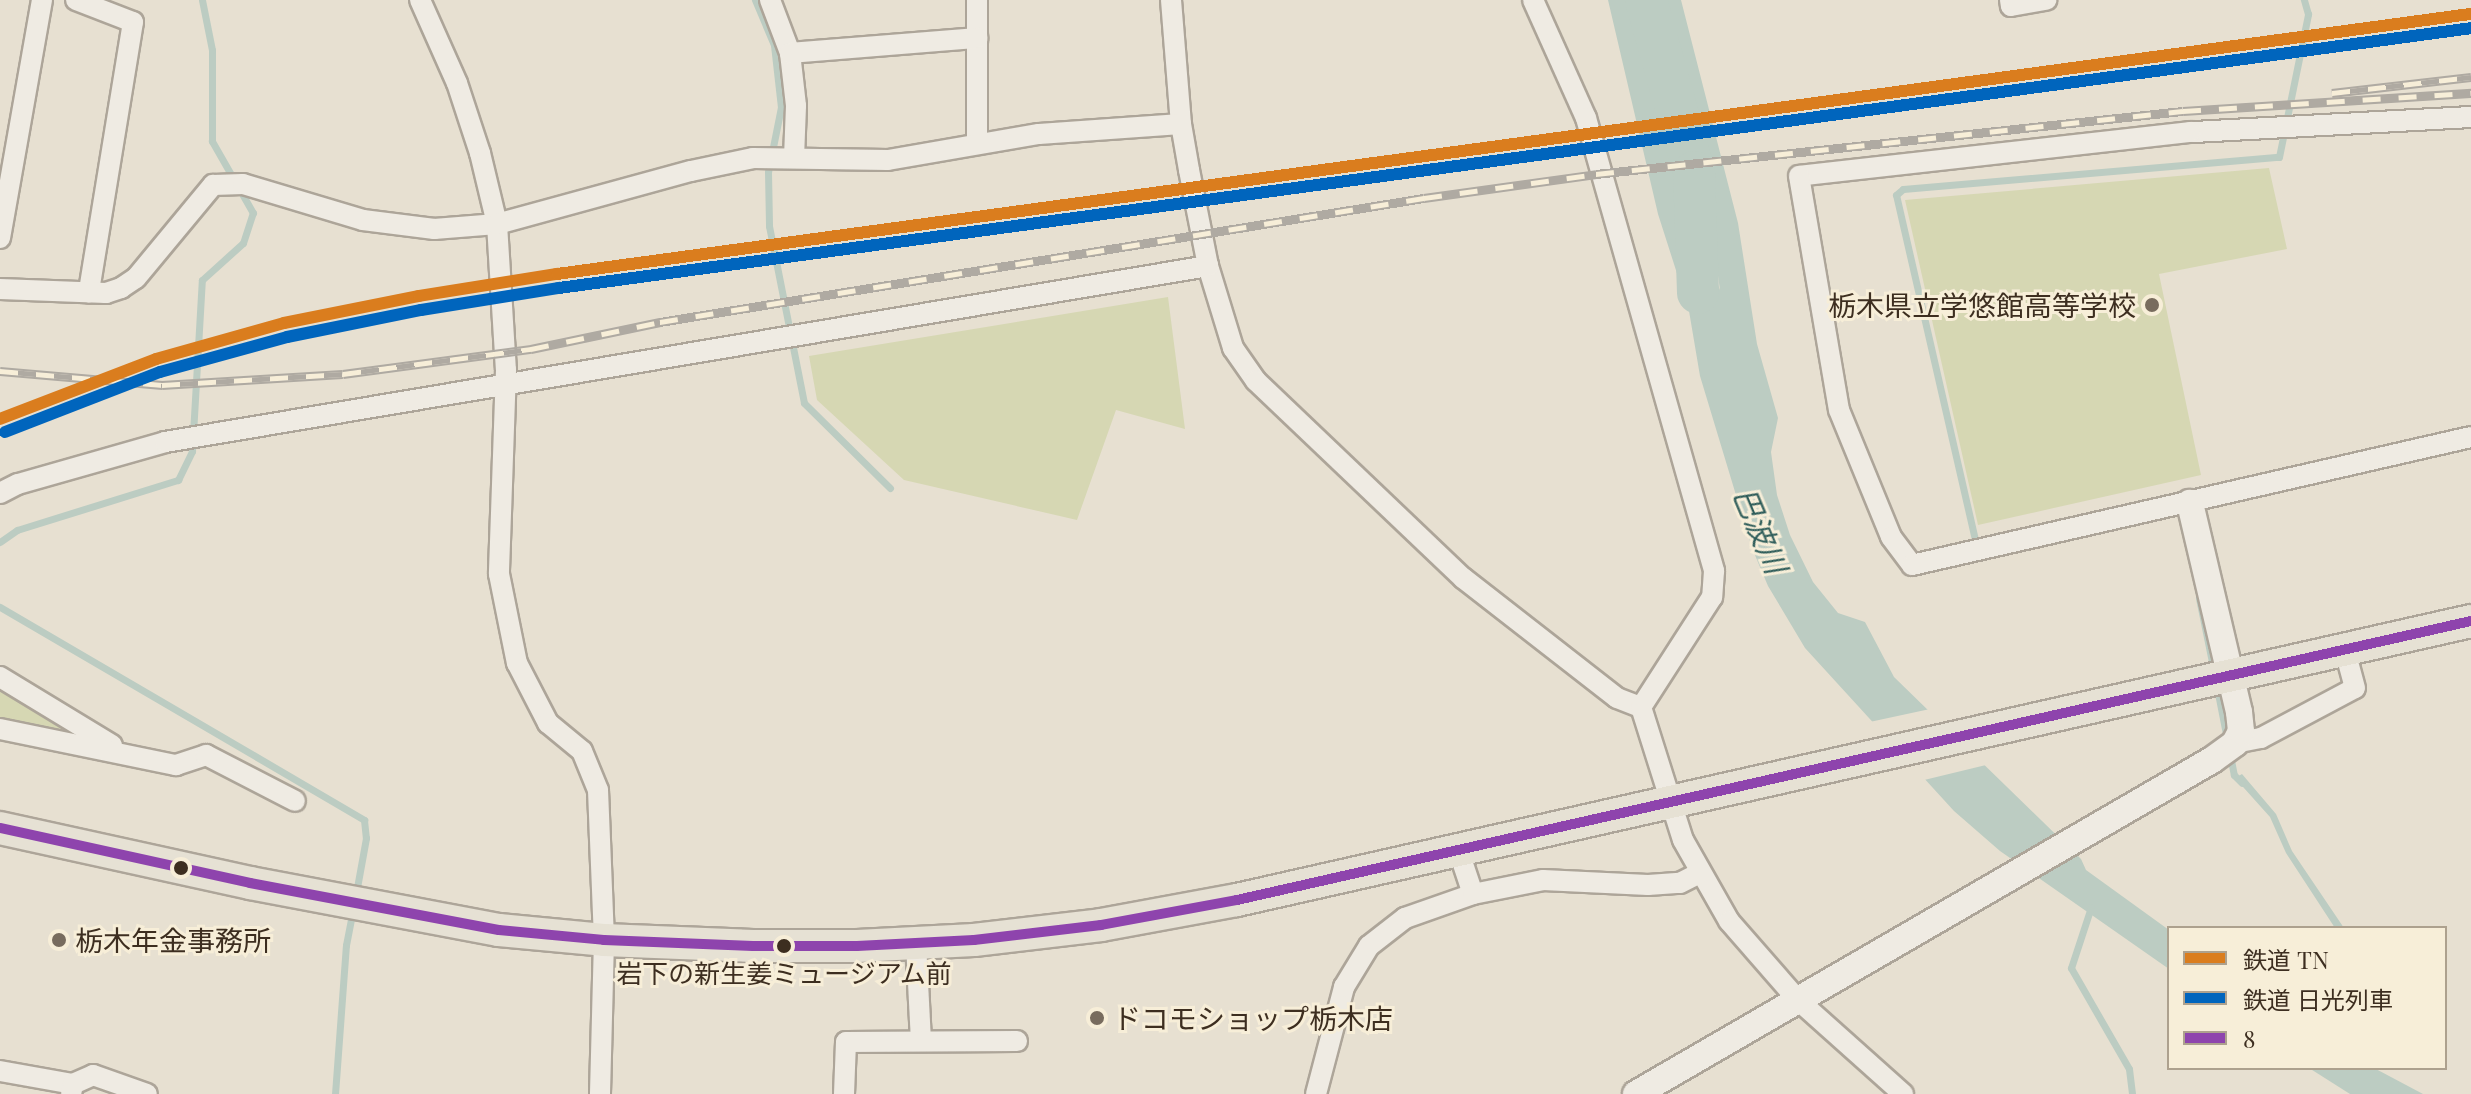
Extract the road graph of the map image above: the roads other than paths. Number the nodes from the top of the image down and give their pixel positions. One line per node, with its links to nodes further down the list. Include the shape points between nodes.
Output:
1 (42, 0): 17 (street)
2 (76, 0): 20 (street, via 133,22)
3 (420, 0): 16 (street, via 457,83)
4 (770, 0): 11 (street)
5 (977, 0): 10 (street)
6 (1171, 0): 13 (street)
7 (1533, 0): 29 (street, via 1586,118 1714,571 1712,597)
8 (2010, 0): 9 (street, via 2011,6)
9 (2046, 0)
10 (977, 38): 11 (street); 14 (street)
11 (790, 53): 15 (street)
12 (2471, 117): 24 (street, via 2190,132 1799,176 1839,410 1891,537 1912,565)
13 (1181, 124): 14 (street); 18 (street)
14 (977, 143): 15 (street, via 888,160)
15 (794, 157): 16 (street, via 753,158 691,171)
16 (497, 224): 20 (street, via 434,229 363,220 243,184 213,185 136,278 106,293); 21 (street)
17 (0, 238)
18 (1208, 266): 21 (street); 29 (street, via 1233,348 1256,381 1463,578 1617,698)
19 (0, 289): 20 (street)
20 (89, 292)
21 (506, 385): 23 (street, via 165,442); 39 (street, via 499,574 517,663 548,723 582,751 598,790)
22 (2471, 437): 24 (street)
23 (0, 493)
24 (2190, 503): 27 (street)
25 (2471, 621): 26 (main road)
26 (2345, 651): 27 (main road); 31 (street, via 2355,688 2261,738)
27 (2231, 674): 31 (street, via 2241,731); 34 (main road)
28 (0, 677): 32 (street)
29 (1641, 707): 34 (street)
30 (0, 729): 32 (street)
31 (2235, 743): 41 (street)
32 (125, 754): 33 (street, via 176,765 206,755)
33 (295, 801)
34 (1669, 804): 36 (main road); 37 (street)
35 (0, 828): 39 (main road, via 396,913)
36 (1459, 852): 38 (street); 40 (main road, via 1101,925)
37 (1700, 873): 38 (street, via 1680,883 1543,880); 41 (street, via 1729,921)
38 (1473, 894): 49 (street, via 1405,918 1369,946 1344,987)
39 (604, 940): 40 (main road, via 753,946); 47 (street)
40 (916, 943): 42 (street)
41 (1798, 1000): 50 (street); 51 (street)
42 (921, 1041): 43 (street); 48 (street, via 846,1042)
43 (1017, 1041)
44 (0, 1071): 45 (street)
45 (72, 1089): 46 (street, via 93,1075)
46 (147, 1094)
47 (600, 1094)
48 (844, 1094)
49 (1316, 1094)
50 (1636, 1094)
51 (1903, 1094)

